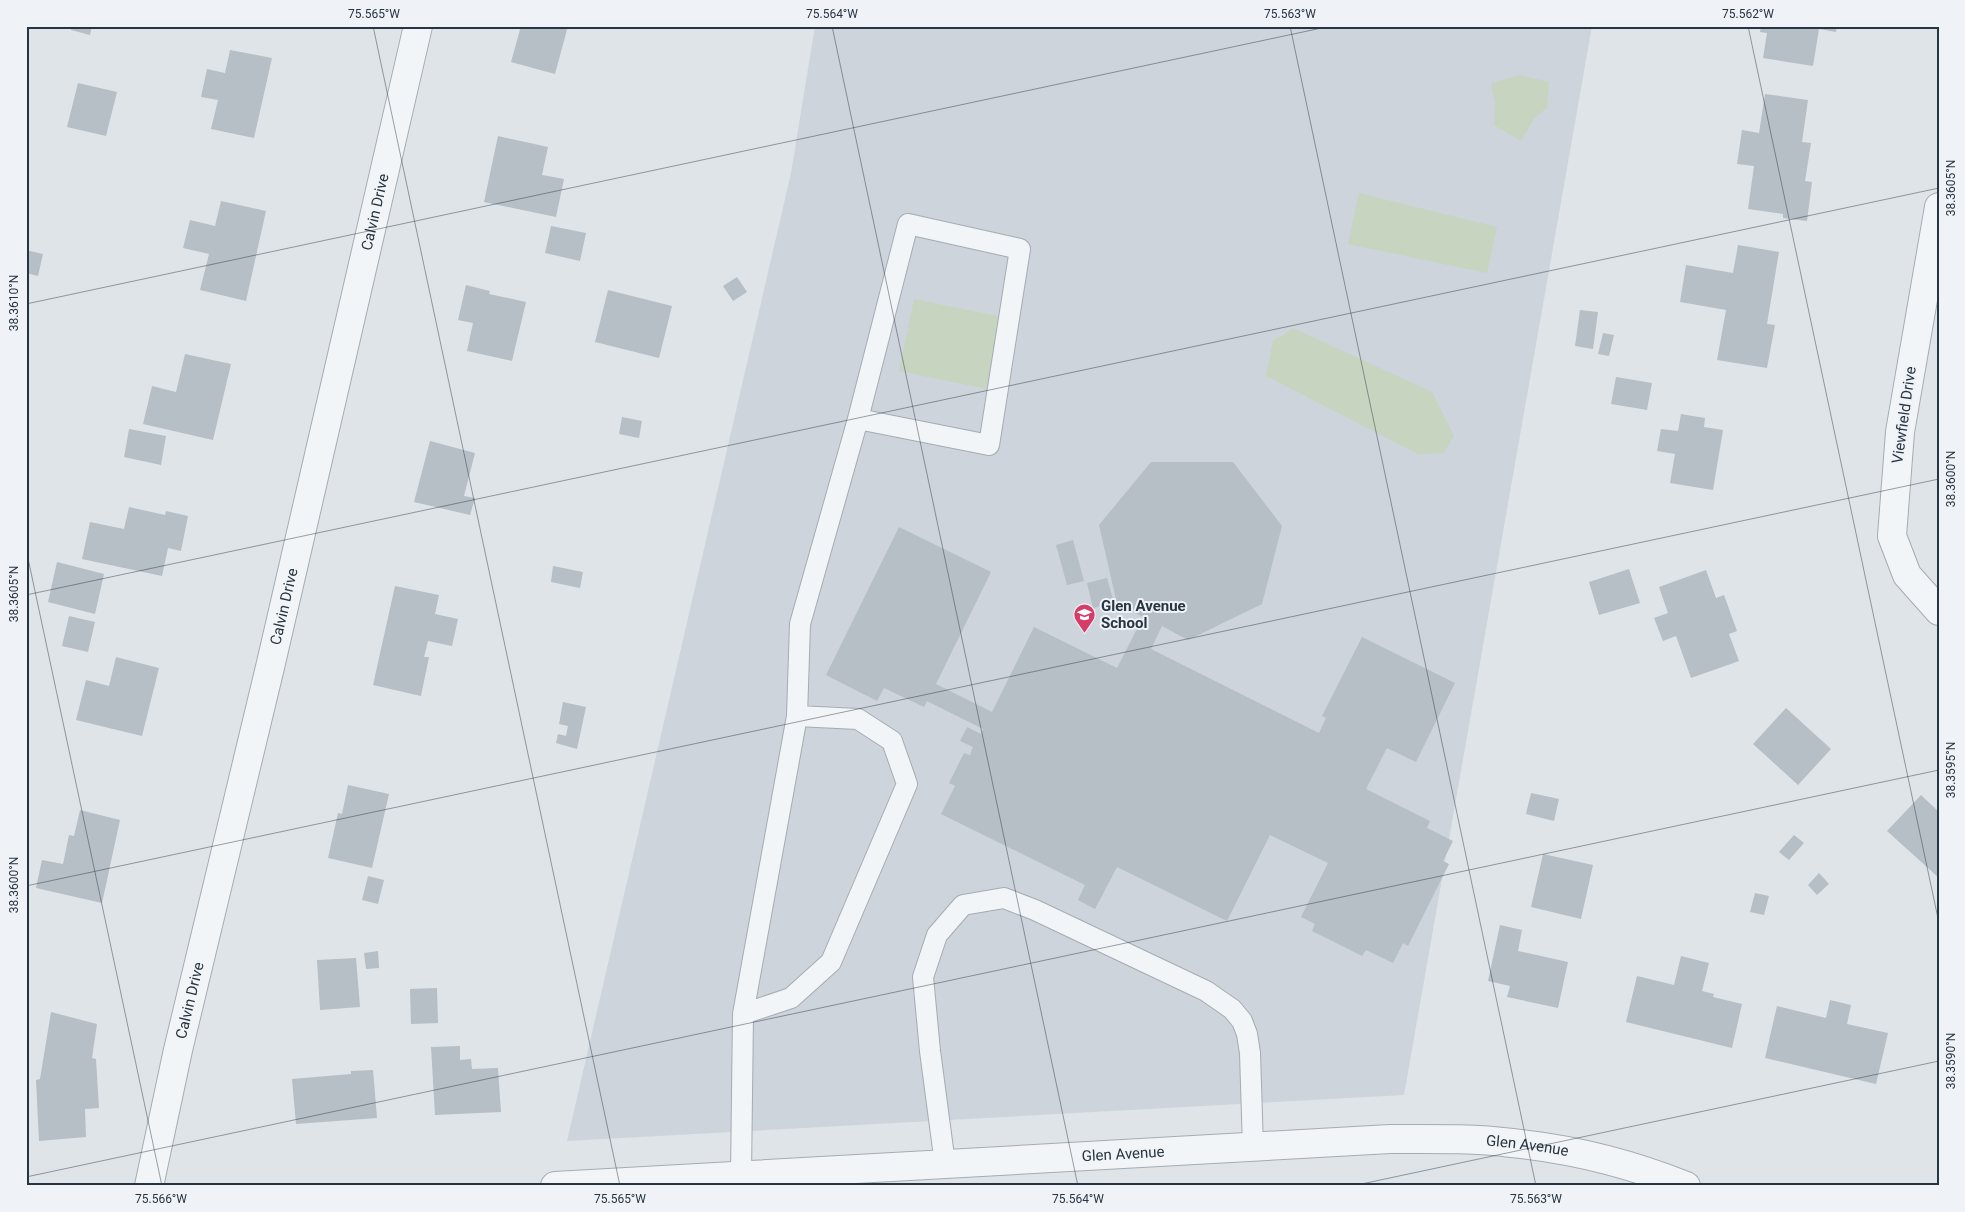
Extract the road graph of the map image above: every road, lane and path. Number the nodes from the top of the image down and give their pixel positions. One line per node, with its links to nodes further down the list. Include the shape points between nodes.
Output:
1 (418, 26): 10 (street, Calvin Drive)
2 (1939, 207): 4 (street, Viewfield Drive, via 1900,432 1892,536 1907,575)
3 (858, 419): 3 (lane, via 908,224 1020,250 989,445); 5 (lane, via 800,624)
4 (1939, 611)
5 (797, 716): 6 (lane); 6 (lane, via 858,719 892,741 907,784 831,962 791,998)
6 (743, 1014): 9 (lane)
7 (1253, 1148): 8 (street, Glen Avenue); 8 (lane, via 1250,1053 1242,1021 1232,1009 1206,991 1004,898 963,905 937,935 923,977); 12 (street, Glen Avenue, via 1390,1139 1510,1142 1595,1156 1646,1170)
8 (945, 1164): 9 (street, Glen Avenue)
9 (741, 1175): 11 (street, Glen Avenue)
10 (149, 1186)
11 (555, 1186)
12 (1686, 1186)

